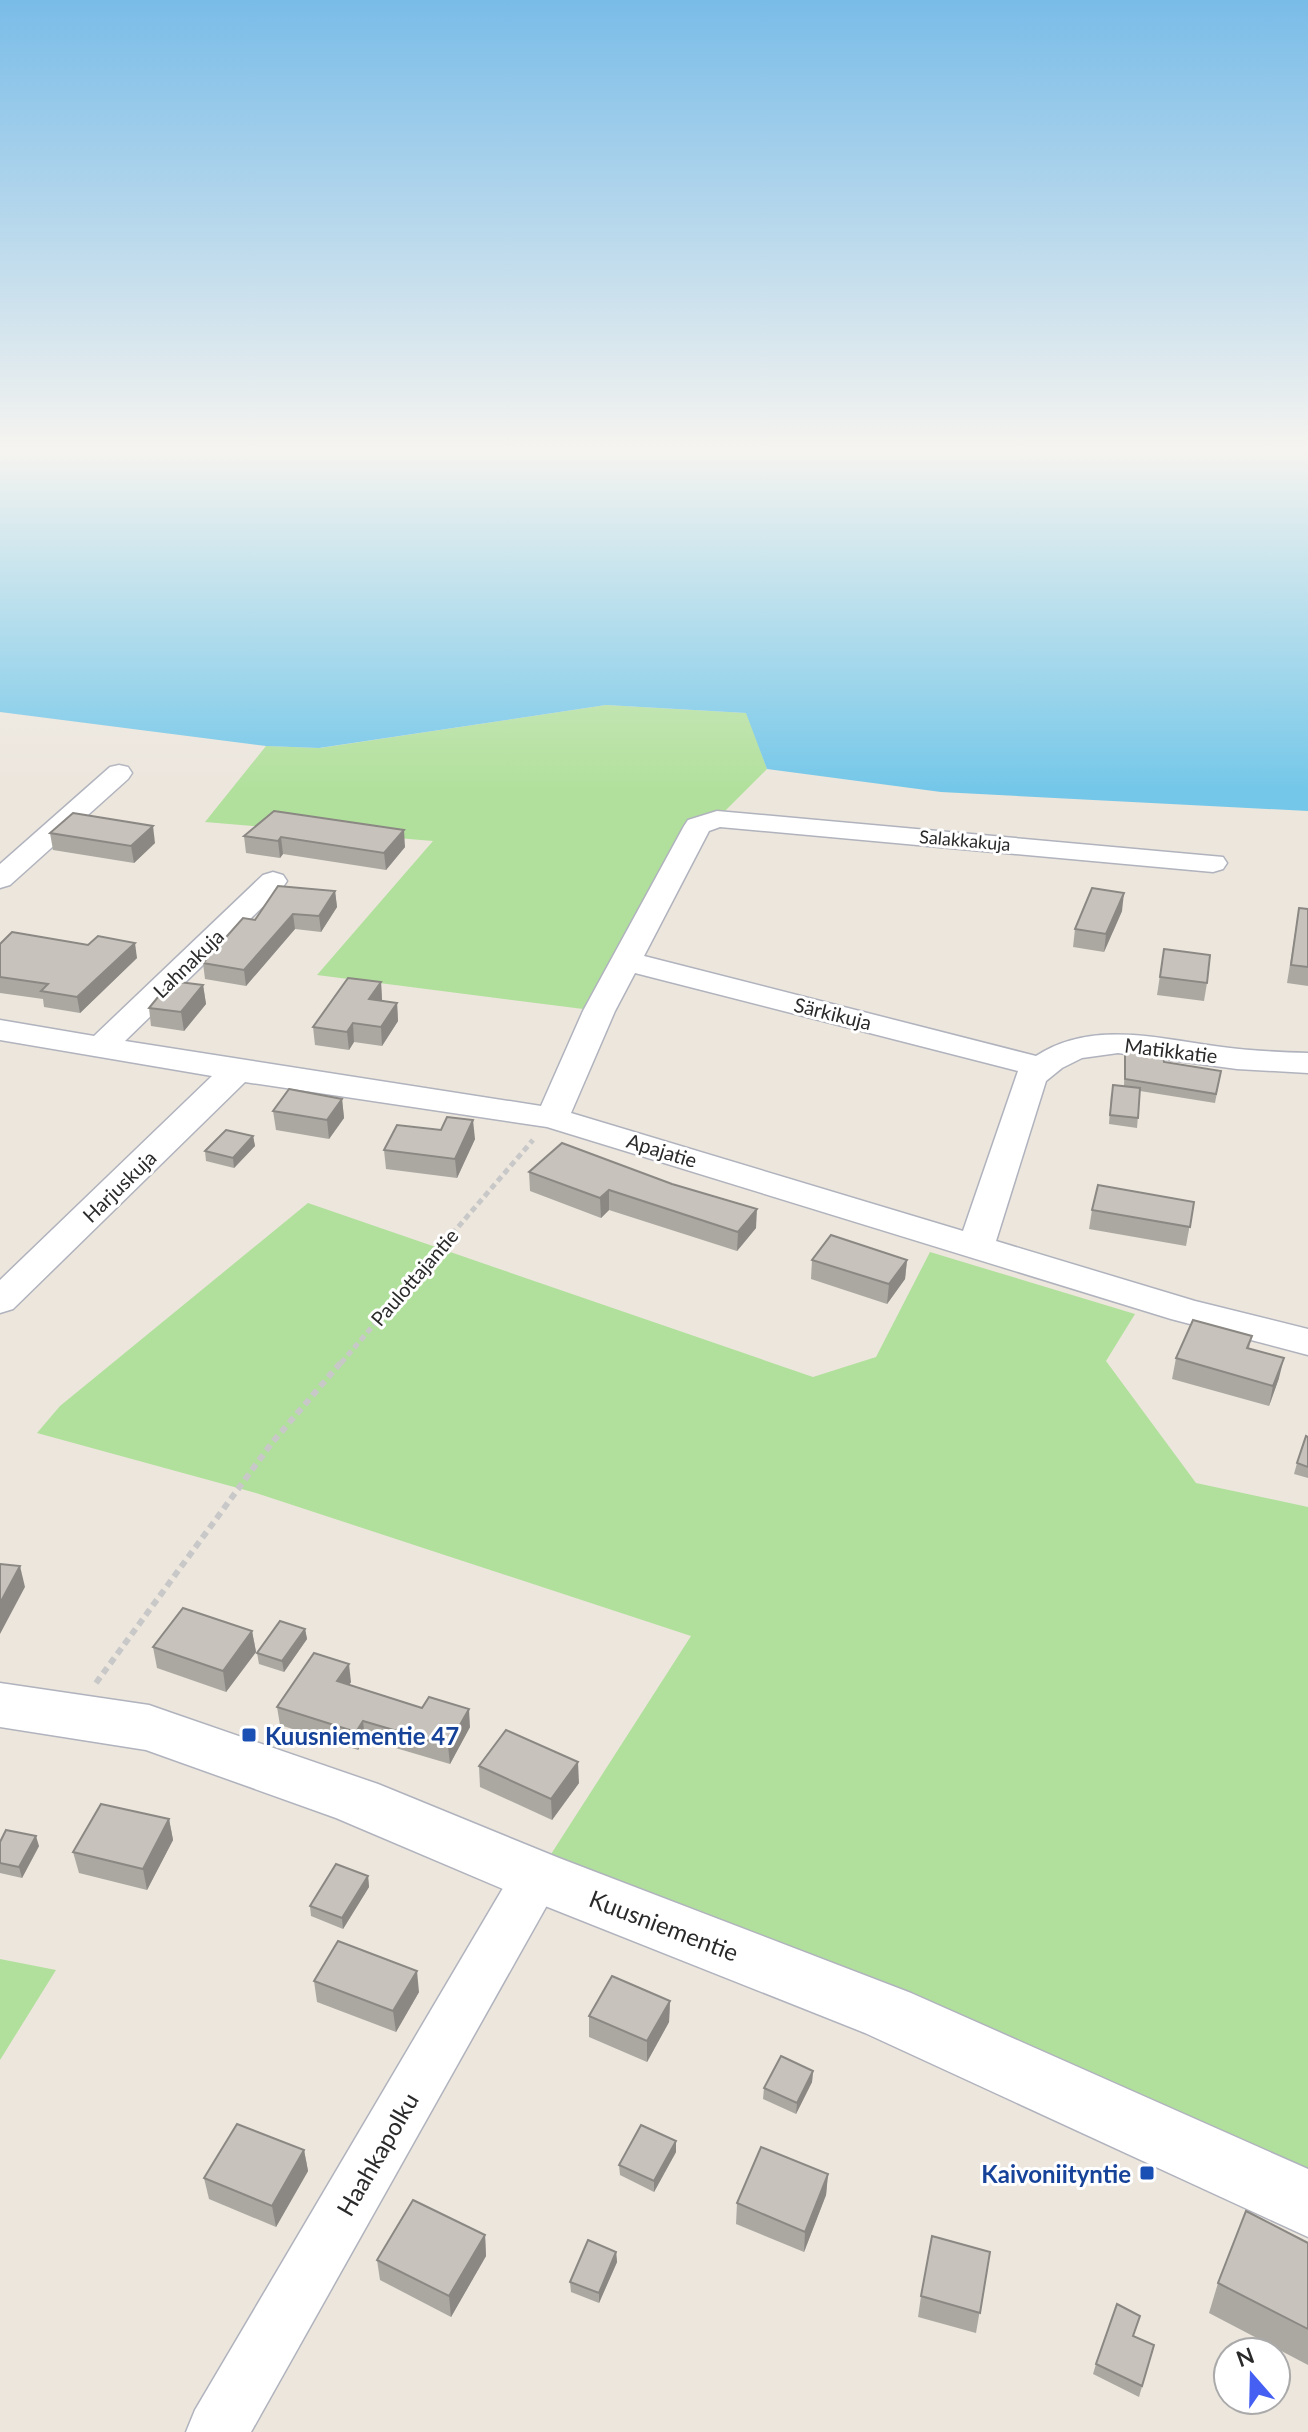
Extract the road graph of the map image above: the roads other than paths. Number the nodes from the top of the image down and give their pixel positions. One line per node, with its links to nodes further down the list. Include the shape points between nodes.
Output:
1 (119, 773): 3 (street)
2 (1213, 863): 5 (street, Salakkakuja, via 717,819 698,826)
3 (0, 879)
4 (273, 881): 7 (street, Lahnakuja)
5 (626, 961): 9 (street, Särkikuja); 11 (street)
6 (0, 1030): 7 (street, Apajatie)
7 (103, 1045): 10 (street, Apajatie)
8 (1308, 1063): 9 (street, Matikkatie, via 1118,1043 1083,1047)
9 (1040, 1067): 12 (street, via 1031,1077)
10 (238, 1070): 11 (street, Apajatie); 13 (street, Harjuskuja)
11 (552, 1118): 12 (street, Apajatie)
12 (976, 1247): 14 (street, Apajatie)
13 (0, 1301)
14 (1308, 1342)
15 (0, 1705): 16 (street, Kuusniementie, via 149,1728 357,1801)
16 (537, 1876): 17 (street, Kuusniementie, via 888,2013); 18 (street, Haahkapolku)
17 (1308, 2204)
18 (217, 2432)

